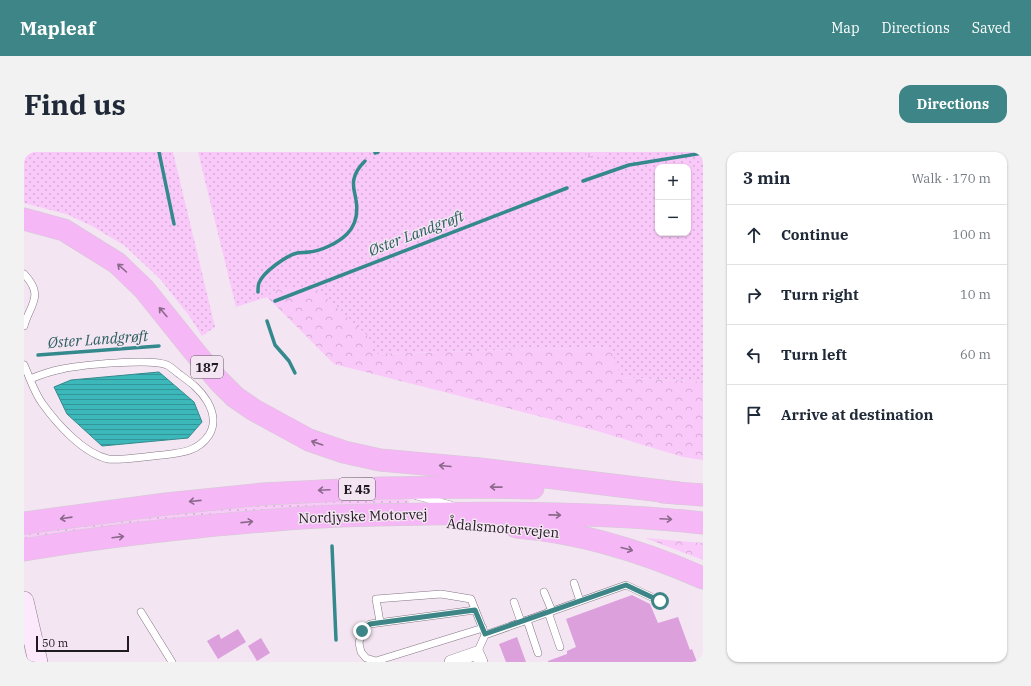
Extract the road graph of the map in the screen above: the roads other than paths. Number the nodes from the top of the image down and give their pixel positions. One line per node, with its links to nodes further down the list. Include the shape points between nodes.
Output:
1 (24, 219): 3 (highway, 187, via 64,230)
2 (24, 232): 3 (highway)
3 (97, 249): 9 (highway, 187, one-way to 3, via 380,460 308,440 235,397 134,278)
4 (24, 274): 5 (lane, via 32,282 35,293 34,305)
5 (24, 326)
6 (24, 365): 7 (lane)
7 (30, 379): 7 (lane, via 42,402 59,424 95,455 109,460 187,452 201,445 210,434 212,411 198,389 166,365 152,362 110,363 61,369)
8 (382, 488): 9 (highway, Nordjyske Motorvej / E 45, one-way to 8, via 570,488); 10 (lane); 12 (highway, Nordjyske Motorvej / E 45, one-way to 12, via 263,494)
9 (693, 494)
10 (487, 513): 11 (highway, Nordjyske Motorvej / E 45); 13 (highway, Nordjyske Motorvej / E 45, one-way to 13, via 613,516)
11 (320, 517): 14 (highway, Nordjyske Motorvej / E 45, one-way to 11, via 158,532); 15 (highway, Ådalsmotorvejen, one-way to 15, via 539,528 635,551)
12 (24, 523)
13 (703, 523)
14 (24, 550)
15 (703, 578)
16 (574, 583): 18 (lane)
17 (544, 592): 24 (lane)
18 (580, 601): 19 (lane, via 626,585); 24 (lane)
19 (660, 601)
20 (514, 602): 25 (lane)
21 (25, 607): 31 (main road)
22 (475, 610): 26 (lane); 26 (lane, via 471,599 441,594 376,599); 27 (lane)
23 (141, 612): 32 (lane)
24 (550, 612): 25 (lane); 28 (lane)
25 (524, 621): 27 (lane); 29 (lane)
26 (380, 622): 27 (lane, via 370,624 362,631 359,643 366,658 376,661)
27 (484, 632): 30 (lane)
28 (560, 647)
29 (538, 653)
30 (479, 657): 33 (street)
31 (38, 662)
32 (172, 662)
33 (451, 662)

